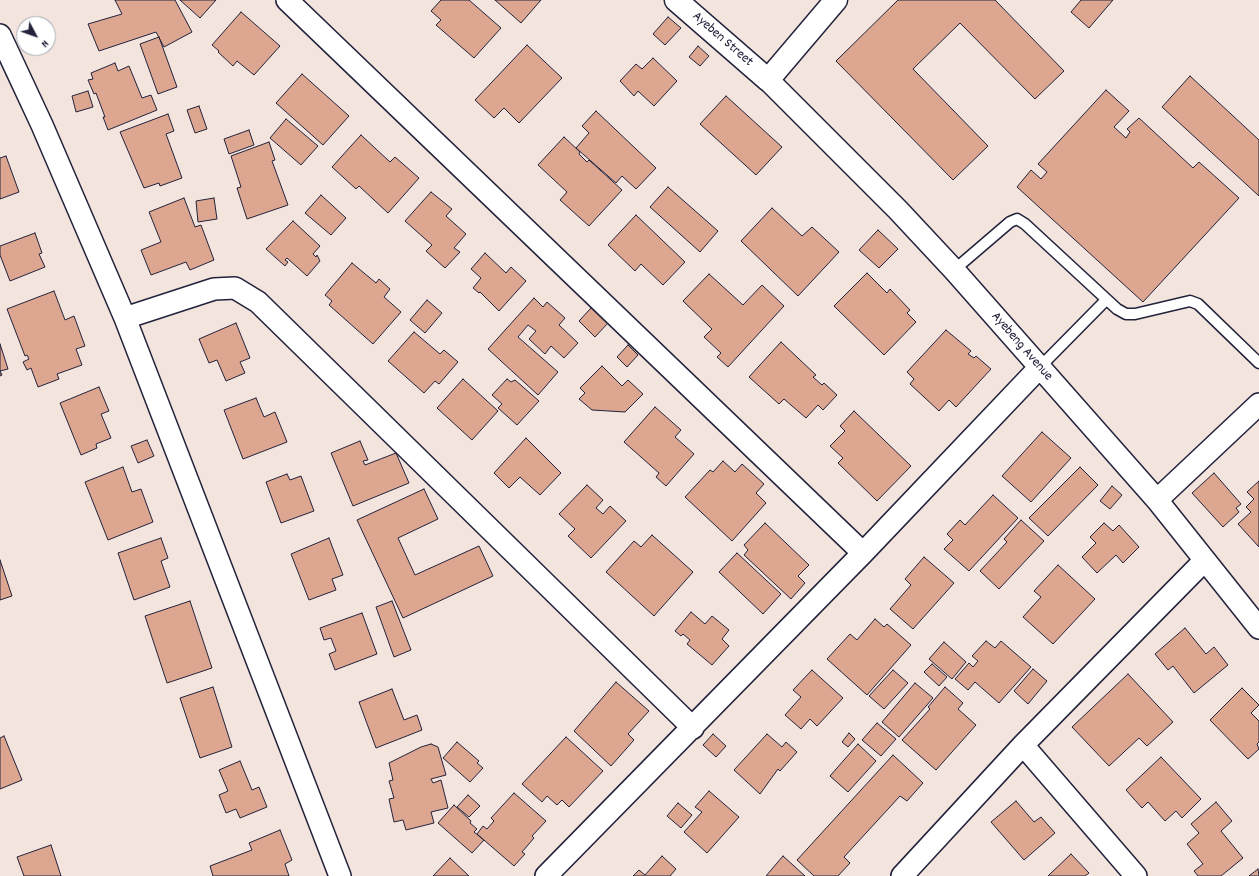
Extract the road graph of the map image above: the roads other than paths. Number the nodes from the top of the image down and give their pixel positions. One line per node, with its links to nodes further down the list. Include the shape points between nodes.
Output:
1 (288, 0): 13 (street)
2 (676, 0): 5 (street, Ayeben Street)
3 (836, 0): 5 (street)
4 (0, 35): 8 (street, via 42,125)
5 (768, 80): 6 (street, Ayebeng Avenue)
6 (954, 270): 7 (lane, via 1010,222 1017,219); 10 (street, Ayebeng Avenue)
7 (1106, 300): 9 (lane, via 1126,314 1190,301 1198,304); 10 (lane)
8 (125, 318): 16 (street, via 214,289 234,288 258,302); 18 (street)
9 (1259, 363)
10 (1039, 368): 12 (street, Ayebeng Avenue); 13 (street)
11 (1259, 404): 12 (street)
12 (1157, 500): 14 (street, Ayebeng Avenue)
13 (863, 553): 16 (street)
14 (1204, 561): 15 (street, Ayebeng Avenue); 17 (street)
15 (1259, 628)
16 (693, 728): 19 (street)
17 (1023, 745): 20 (street); 21 (street)
18 (340, 876)
19 (546, 876)
20 (902, 876)
21 (1136, 876)

